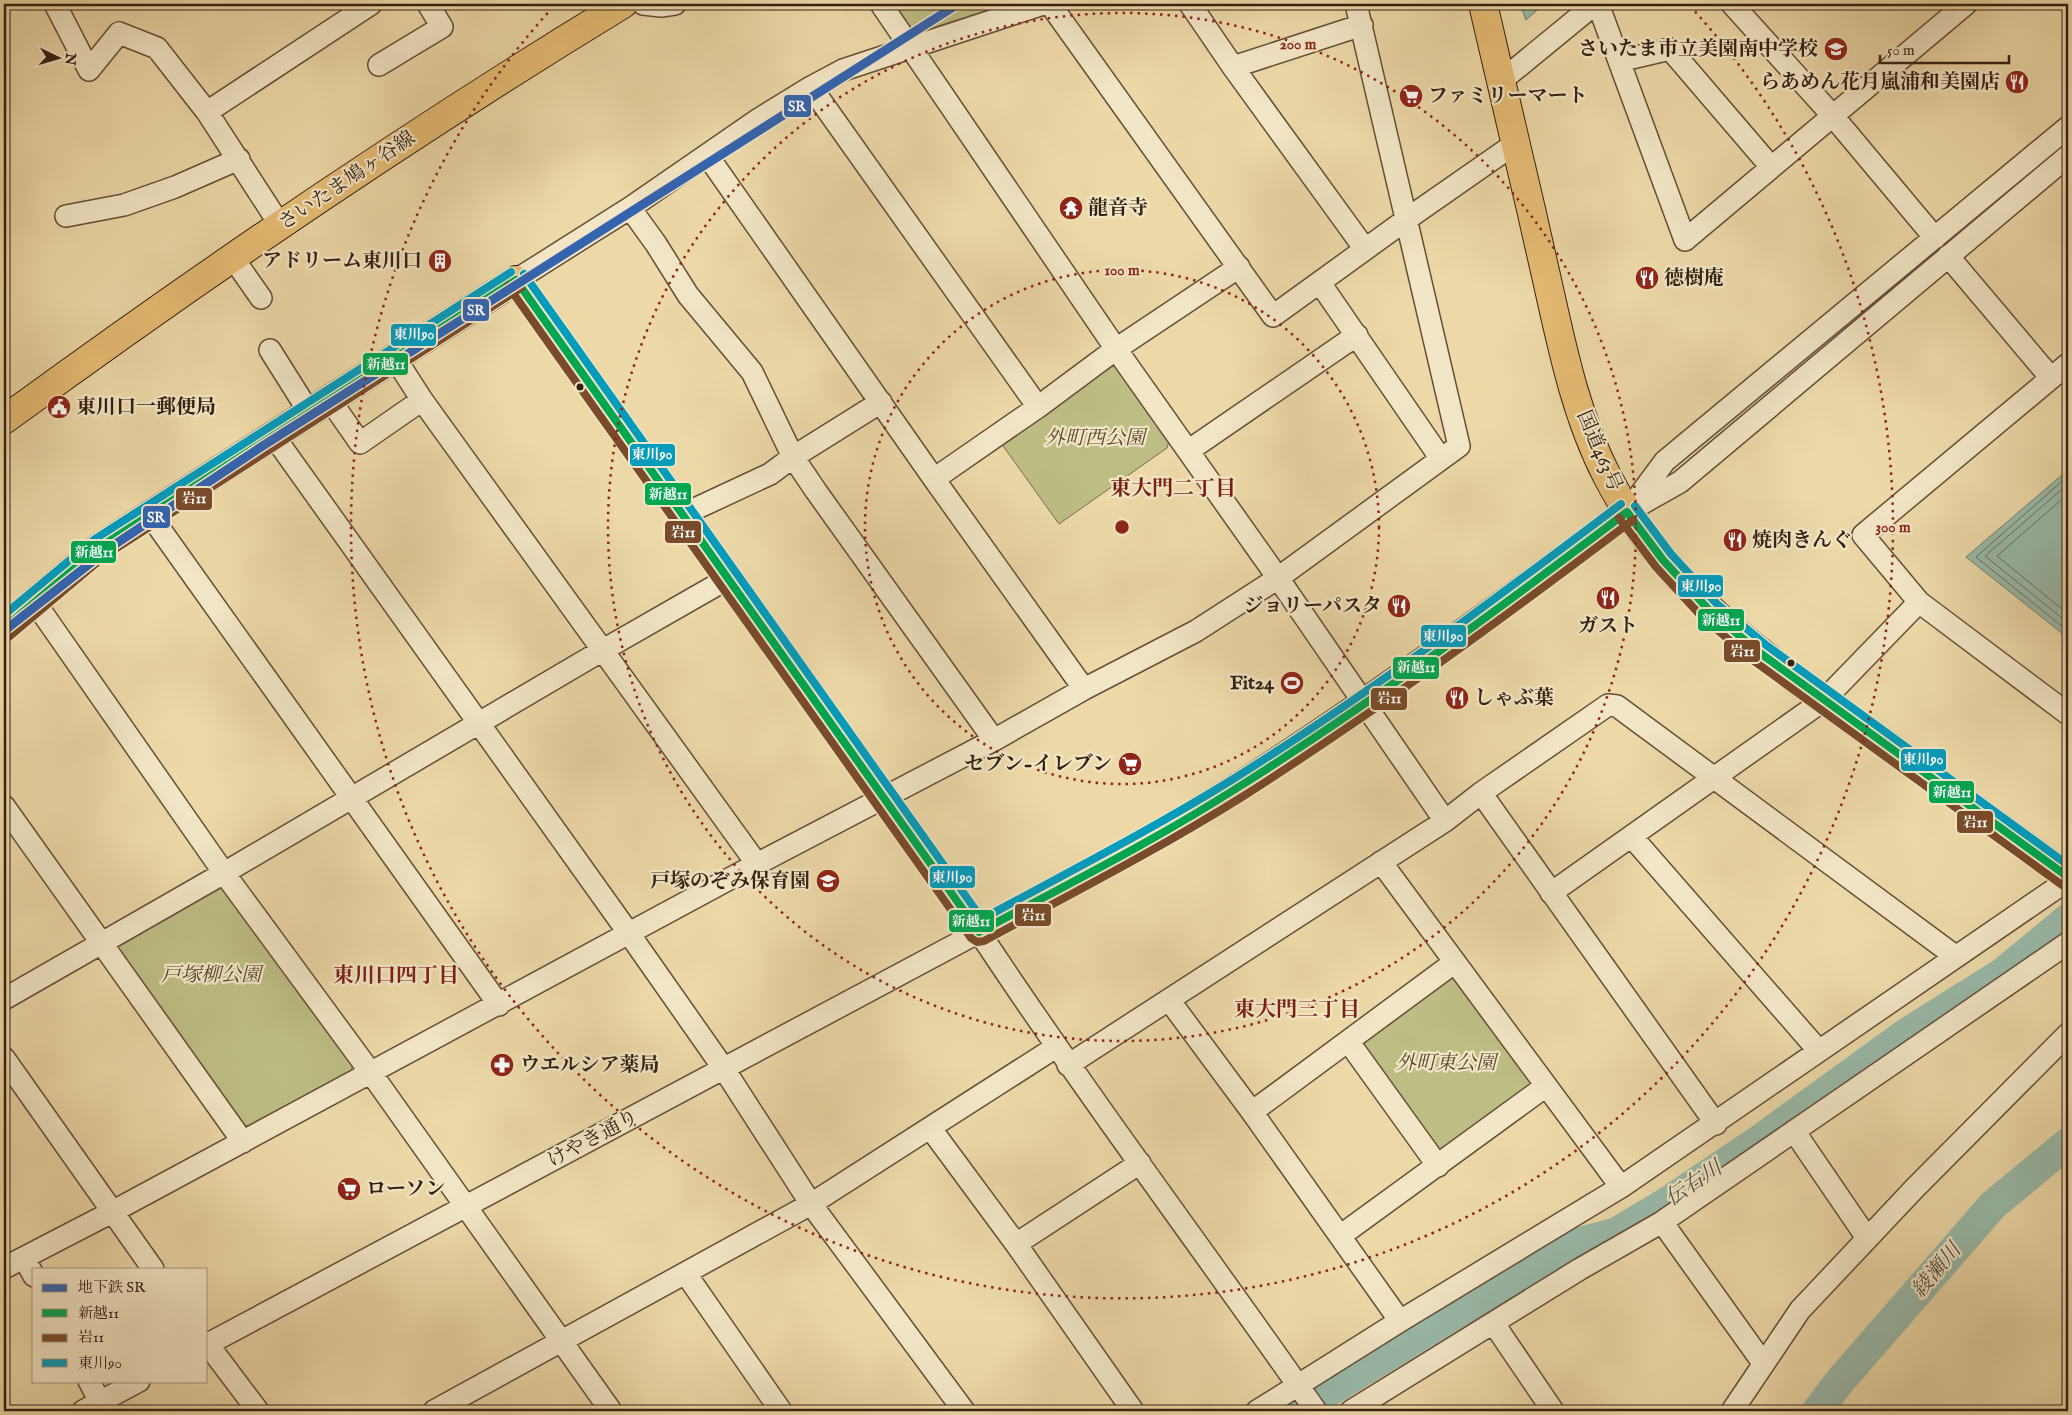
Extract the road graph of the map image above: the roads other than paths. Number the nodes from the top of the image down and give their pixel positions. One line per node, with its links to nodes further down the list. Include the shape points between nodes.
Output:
1 (56, 4): 23 (street, via 90,70 119,33 157,48)
2 (371, 4): 23 (street)
3 (428, 4): 19 (street, via 442,27)
4 (643, 4): 5 (street)
5 (675, 4)
6 (881, 4): 17 (street)
7 (1043, 4): 17 (street)
8 (1050, 4): 39 (street)
9 (1190, 4): 20 (street)
10 (1356, 4): 16 (street)
11 (1483, 4): 21 (main road, 国道463号)
12 (1597, 4): 18 (street); 21 (street)
13 (1732, 4): 24 (street)
14 (1966, 4): 24 (street)
15 (610, 7): 34 (main road, さいたま鳩ヶ谷線)
16 (1362, 25): 20 (street); 33 (street)
17 (911, 46): 22 (street, via 843,70); 44 (street)
18 (1619, 61): 30 (street, via 1670,49); 30 (street, via 1685,240)
19 (379, 65)
20 (1233, 66): 36 (street)
21 (1501, 81): 26 (main road, 国道463号)
22 (811, 86): 27 (street); 52 (street)
23 (207, 112): 29 (street)
24 (1832, 116): 30 (street); 35 (street)
25 (2068, 127): 35 (street)
26 (1516, 143): 33 (street); 59 (main road, 国道463号, via 1567,368 1587,432)
27 (707, 155): 31 (street); 50 (street)
28 (2068, 156): 37 (street)
29 (239, 159): 32 (street, via 175,188 124,205); 34 (street)
30 (1771, 167)
31 (630, 208): 40 (street); 56 (street, via 688,296 752,372)
32 (66, 216)
33 (1406, 218): 36 (street); 57 (street, via 1459,446)
34 (280, 225): 38 (main road, さいたま鳩ヶ谷線)
35 (1935, 238): 59 (street, via 1664,461)
36 (1365, 249): 41 (street)
37 (1948, 256): 48 (street); 59 (street, via 1680,482)
38 (233, 258): 42 (street); 53 (main road, さいたま鳩ヶ谷線)
39 (1239, 267): 41 (street, via 1273,316); 44 (street)
40 (516, 280): 46 (main road); 61 (main road)
41 (1320, 282): 43 (street)
42 (262, 298)
43 (1357, 335): 55 (street); 57 (street)
44 (1116, 349): 52 (street); 55 (street)
45 (270, 350): 51 (street)
46 (395, 358): 49 (street); 51 (main road)
47 (2068, 364): 48 (street)
48 (2051, 378): 65 (street, via 1863,535)
49 (422, 400): 51 (street, via 360,443); 67 (street)
50 (881, 402): 56 (street); 58 (street)
51 (319, 406): 54 (main road)
52 (1038, 407): 58 (street)
53 (4, 420)
54 (273, 435): 60 (main road); 72 (street)
55 (1188, 451): 62 (street)
56 (793, 457): 61 (street, via 770,474); 73 (street)
57 (1441, 459): 62 (street)
58 (934, 479): 68 (street)
59 (1627, 512): 69 (main road, 国道463号, via 1663,560 1708,610); 70 (main road)
60 (150, 515): 64 (main road, via 100,547); 76 (street)
61 (682, 515): 63 (main road)
62 (1278, 578): 68 (street, via 1196,631); 70 (street)
63 (727, 579): 67 (street); 77 (main road)
64 (34, 601): 66 (main road); 83 (street)
65 (1919, 602): 69 (street); 71 (street)
66 (4, 628)
67 (603, 650): 72 (street); 82 (street)
68 (1084, 689): 73 (street)
69 (1824, 700): 74 (street); 84 (main road, 国道463号)
70 (1365, 703): 79 (street); 86 (main road, via 1236,788)
71 (2068, 714)
72 (480, 723): 76 (street); 87 (street)
73 (994, 740): 77 (street)
74 (1714, 778): 75 (street, via 1617,706 1608,705); 80 (street); 90 (street)
75 (1481, 794): 79 (street); 85 (street)
76 (352, 797): 83 (street); 94 (street)
77 (885, 799): 82 (street); 86 (main road)
78 (4, 806): 88 (street)
79 (1445, 821): 81 (street)
80 (1632, 838): 85 (street); 98 (street)
81 (1381, 862): 91 (street); 93 (street)
82 (757, 864): 87 (street)
83 (224, 873): 88 (street); 102 (street)
84 (2068, 878): 90 (street)
85 (1552, 893): 105 (street)
86 (979, 932): 97 (street); 101 (street, けやき通り)
87 (630, 935): 94 (street); 101 (street)
88 (102, 943): 92 (street); 108 (street)
89 (2068, 943): 107 (street)
90 (1955, 956): 98 (street)
91 (1455, 962): 96 (street); 103 (street)
92 (4, 1000)
93 (1169, 1000): 100 (street); 104 (street)
94 (499, 1005): 102 (street)
95 (2068, 1034): 117 (street)
96 (1348, 1041): 104 (street); 110 (street)
97 (1056, 1047): 100 (street); 106 (street)
98 (1819, 1052): 105 (street)
99 (4, 1058): 114 (street)
100 (1068, 1065): 109 (street)
101 (724, 1069): 112 (street); 113 (street, けやき通り)
102 (372, 1073): 108 (street); 113 (street)
103 (1546, 1086): 110 (street); 111 (street)
104 (1252, 1112): 116 (street)
105 (1716, 1124): 111 (street)
106 (931, 1128): 112 (street); 118 (street)
107 (1794, 1131): 115 (street); 117 (street)
108 (243, 1142): 114 (street)
109 (1140, 1163): 118 (street); 131 (street)
110 (1438, 1166): 116 (street)
111 (1621, 1187): 123 (street)
112 (811, 1204): 122 (street); 137 (street)
113 (466, 1207): 125 (street); 126 (street, けやき通り)
114 (112, 1212): 119 (street); 121 (street)
115 (1662, 1222): 124 (street, via 1580,1268); 128 (street)
116 (1340, 1236): 123 (street)
117 (1868, 1238): 128 (street, via 1800,1310)
118 (1016, 1244): 138 (street)
119 (29, 1267): 120 (street)
120 (4, 1268)
121 (152, 1268)
122 (686, 1274): 125 (street); 136 (street)
123 (1400, 1321): 131 (street)
124 (1494, 1324): 141 (street); 142 (street)
125 (561, 1341): 134 (street); 135 (street)
126 (208, 1343)
127 (208, 1345): 133 (street)
128 (1763, 1363): 143 (street)
129 (89, 1382): 132 (street)
130 (137, 1382): 132 (street)
131 (1300, 1388): 139 (street); 140 (street)
132 (91, 1407)
133 (258, 1411)
134 (434, 1411)
135 (611, 1411)
136 (782, 1411)
137 (964, 1411)
138 (1133, 1411)
139 (1257, 1411)
140 (1316, 1411)
141 (1351, 1411)
142 (1553, 1411)
143 (1732, 1411)

